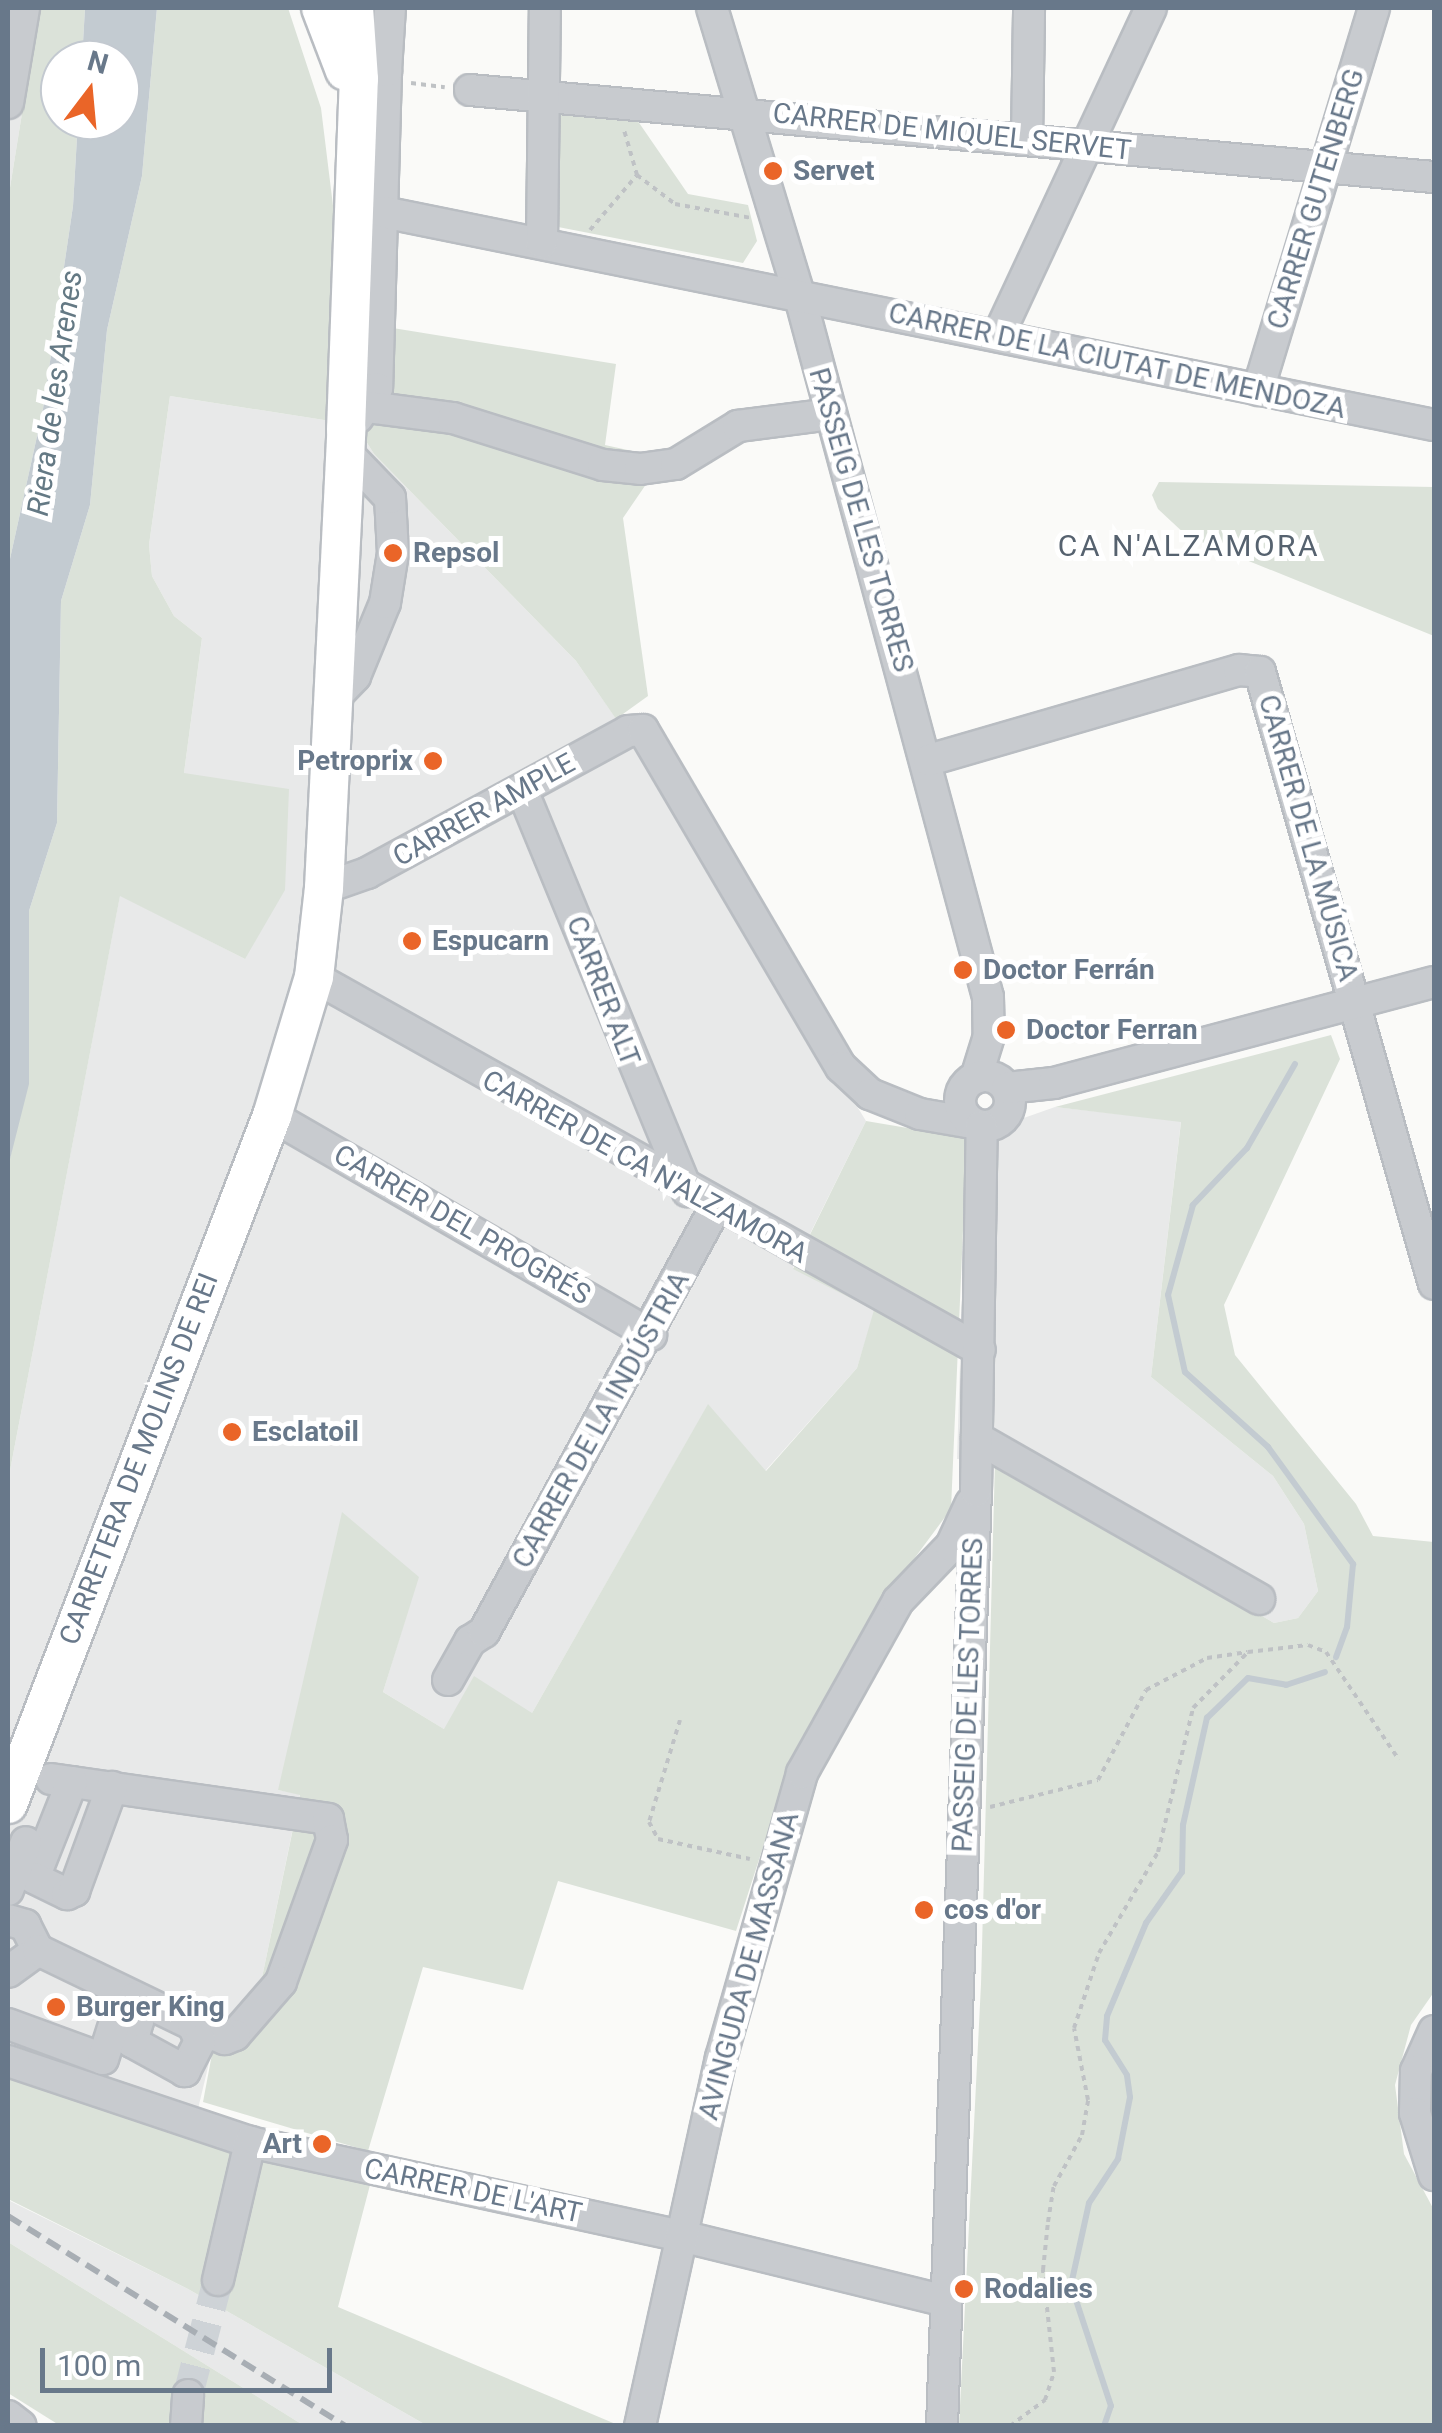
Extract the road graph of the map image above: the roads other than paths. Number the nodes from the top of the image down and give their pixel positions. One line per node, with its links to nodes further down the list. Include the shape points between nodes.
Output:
1 (24, 8): 13 (street)
2 (321, 8): 15 (main road)
3 (354, 8): 10 (main road)
4 (390, 8): 10 (street)
5 (545, 8): 12 (street)
6 (712, 8): 14 (street, PASSEIG DE LES TORRES)
7 (1029, 8): 16 (street)
8 (1151, 8): 17 (street)
9 (1374, 8): 18 (street, CARRER GUTENBERG)
10 (385, 69): 15 (main road); 20 (street)
11 (460, 89): 12 (street, CARRER DE MIQUEL SERVET)
12 (542, 96): 14 (street, CARRER DE MIQUEL SERVET); 21 (street)
13 (8, 103)
14 (742, 111): 16 (street, CARRER DE MIQUEL SERVET); 22 (street, PASSEIG DE LES TORRES)
15 (356, 115): 27 (main road)
16 (1026, 140): 17 (street, CARRER DE MIQUEL SERVET)
17 (1082, 146): 18 (street, CARRER DE MIQUEL SERVET); 23 (street)
18 (1325, 169): 19 (street, CARRER DE MIQUEL SERVET); 24 (street, CARRER GUTENBERG)
19 (1434, 177)
20 (383, 212): 21 (street, CARRER DE LA CIUTAT DE MENDOZA); 27 (street, via 377,388)
21 (542, 243): 22 (street, CARRER DE LA CIUTAT DE MENDOZA)
22 (800, 297): 23 (street, CARRER DE LA CIUTAT DE MENDOZA); 25 (street, PASSEIG DE LES TORRES)
23 (998, 336): 24 (street, CARRER DE LA CIUTAT DE MENDOZA)
24 (1258, 390): 26 (street, CARRER DE LA CIUTAT DE MENDOZA)
25 (830, 414): 27 (street, via 738,426 676,464 640,470 453,418); 29 (street, PASSEIG DE LES TORRES)
26 (1434, 425)
27 (353, 429): 28 (main road, CARRETERA DE MOLINS DE REI); 28 (street, via 390,498 393,554 384,603 355,676)
28 (333, 699): 31 (main road, CARRETERA DE MOLINS DE REI)
29 (929, 760): 34 (street, CARRER DE LA MÚSICA, via 1239,670 1260,672); 35 (street, PASSEIG DE LES TORRES, via 988,997)
30 (522, 790): 31 (street, CARRER AMPLE, via 368,874); 35 (street, CARRER AMPLE, via 643,730 842,1067 870,1094 936,1116); 37 (street, CARRER ALT)
31 (324, 888): 32 (main road, CARRETERA DE MOLINS DE REI)
32 (314, 977): 36 (main road, CARRETERA DE MOLINS DE REI); 37 (street, CARRER DE CA N'ALZAMORA)
33 (1434, 982): 34 (street)
34 (1355, 1004): 35 (street, via 1054,1083); 39 (street, CARRER DE LA MÚSICA)
35 (988, 1107): 42 (street, PASSEIG DE LES TORRES)
36 (272, 1116): 41 (street, CARRER DEL PROGRÉS); 47 (main road, CARRETERA DE MOLINS DE REI)
37 (687, 1191): 38 (street, CARRER DE CA N'ALZAMORA)
38 (716, 1207): 41 (street, CARRER DE LA INDÚSTRIA); 42 (street, CARRER DE CA N'ALZAMORA)
39 (1429, 1242): 40 (street, CARRER DE LA MÚSICA)
40 (1434, 1284)
41 (650, 1334): 46 (street, CARRER DE LA INDÚSTRIA, via 484,1632 470,1641)
42 (980, 1350): 43 (street, PASSEIG DE LES TORRES)
43 (978, 1438): 44 (street, PASSEIG DE LES TORRES); 45 (street)
44 (976, 1491): 63 (street, AVINGUDA DE MASSANA, via 950,1546 898,1601 802,1773); 65 (street, PASSEIG DE LES TORRES)
45 (1259, 1599)
46 (448, 1680)
47 (34, 1734): 48 (street); 50 (main road, CARRETERA DE MOLINS DE REI)
48 (62, 1780): 49 (street); 49 (street, via 34,1878 66,1894 74,1890); 51 (street)
49 (112, 1787): 58 (street, via 328,1819 332,1828 275,1993 234,2036)
50 (8, 1804)
51 (8, 1890)
52 (8, 1920): 53 (street, via 25,1925)
53 (38, 1950): 54 (street); 55 (street)
54 (68, 1966): 56 (street); 57 (street, via 70,1984 118,2004 108,2054 82,2056)
55 (8, 1972)
56 (134, 1998): 58 (street); 58 (street, via 138,2021 132,2042 139,2052 185,2071)
57 (8, 2024)
58 (201, 2030)
59 (1434, 2031): 62 (street, via 1416,2071 1415,2113)
60 (8, 2061): 61 (street, CARRER DE L'ART)
61 (250, 2142): 63 (street, CARRER DE L'ART); 64 (street)
62 (1434, 2174)
63 (681, 2236): 65 (street, CARRER DE L'ART); 68 (street, AVINGUDA DE MASSANA)
64 (218, 2280)
65 (944, 2302): 69 (street, PASSEIG DE LES TORRES)
66 (8, 2416): 67 (street)
67 (21, 2426)
68 (640, 2426)
69 (942, 2426)

